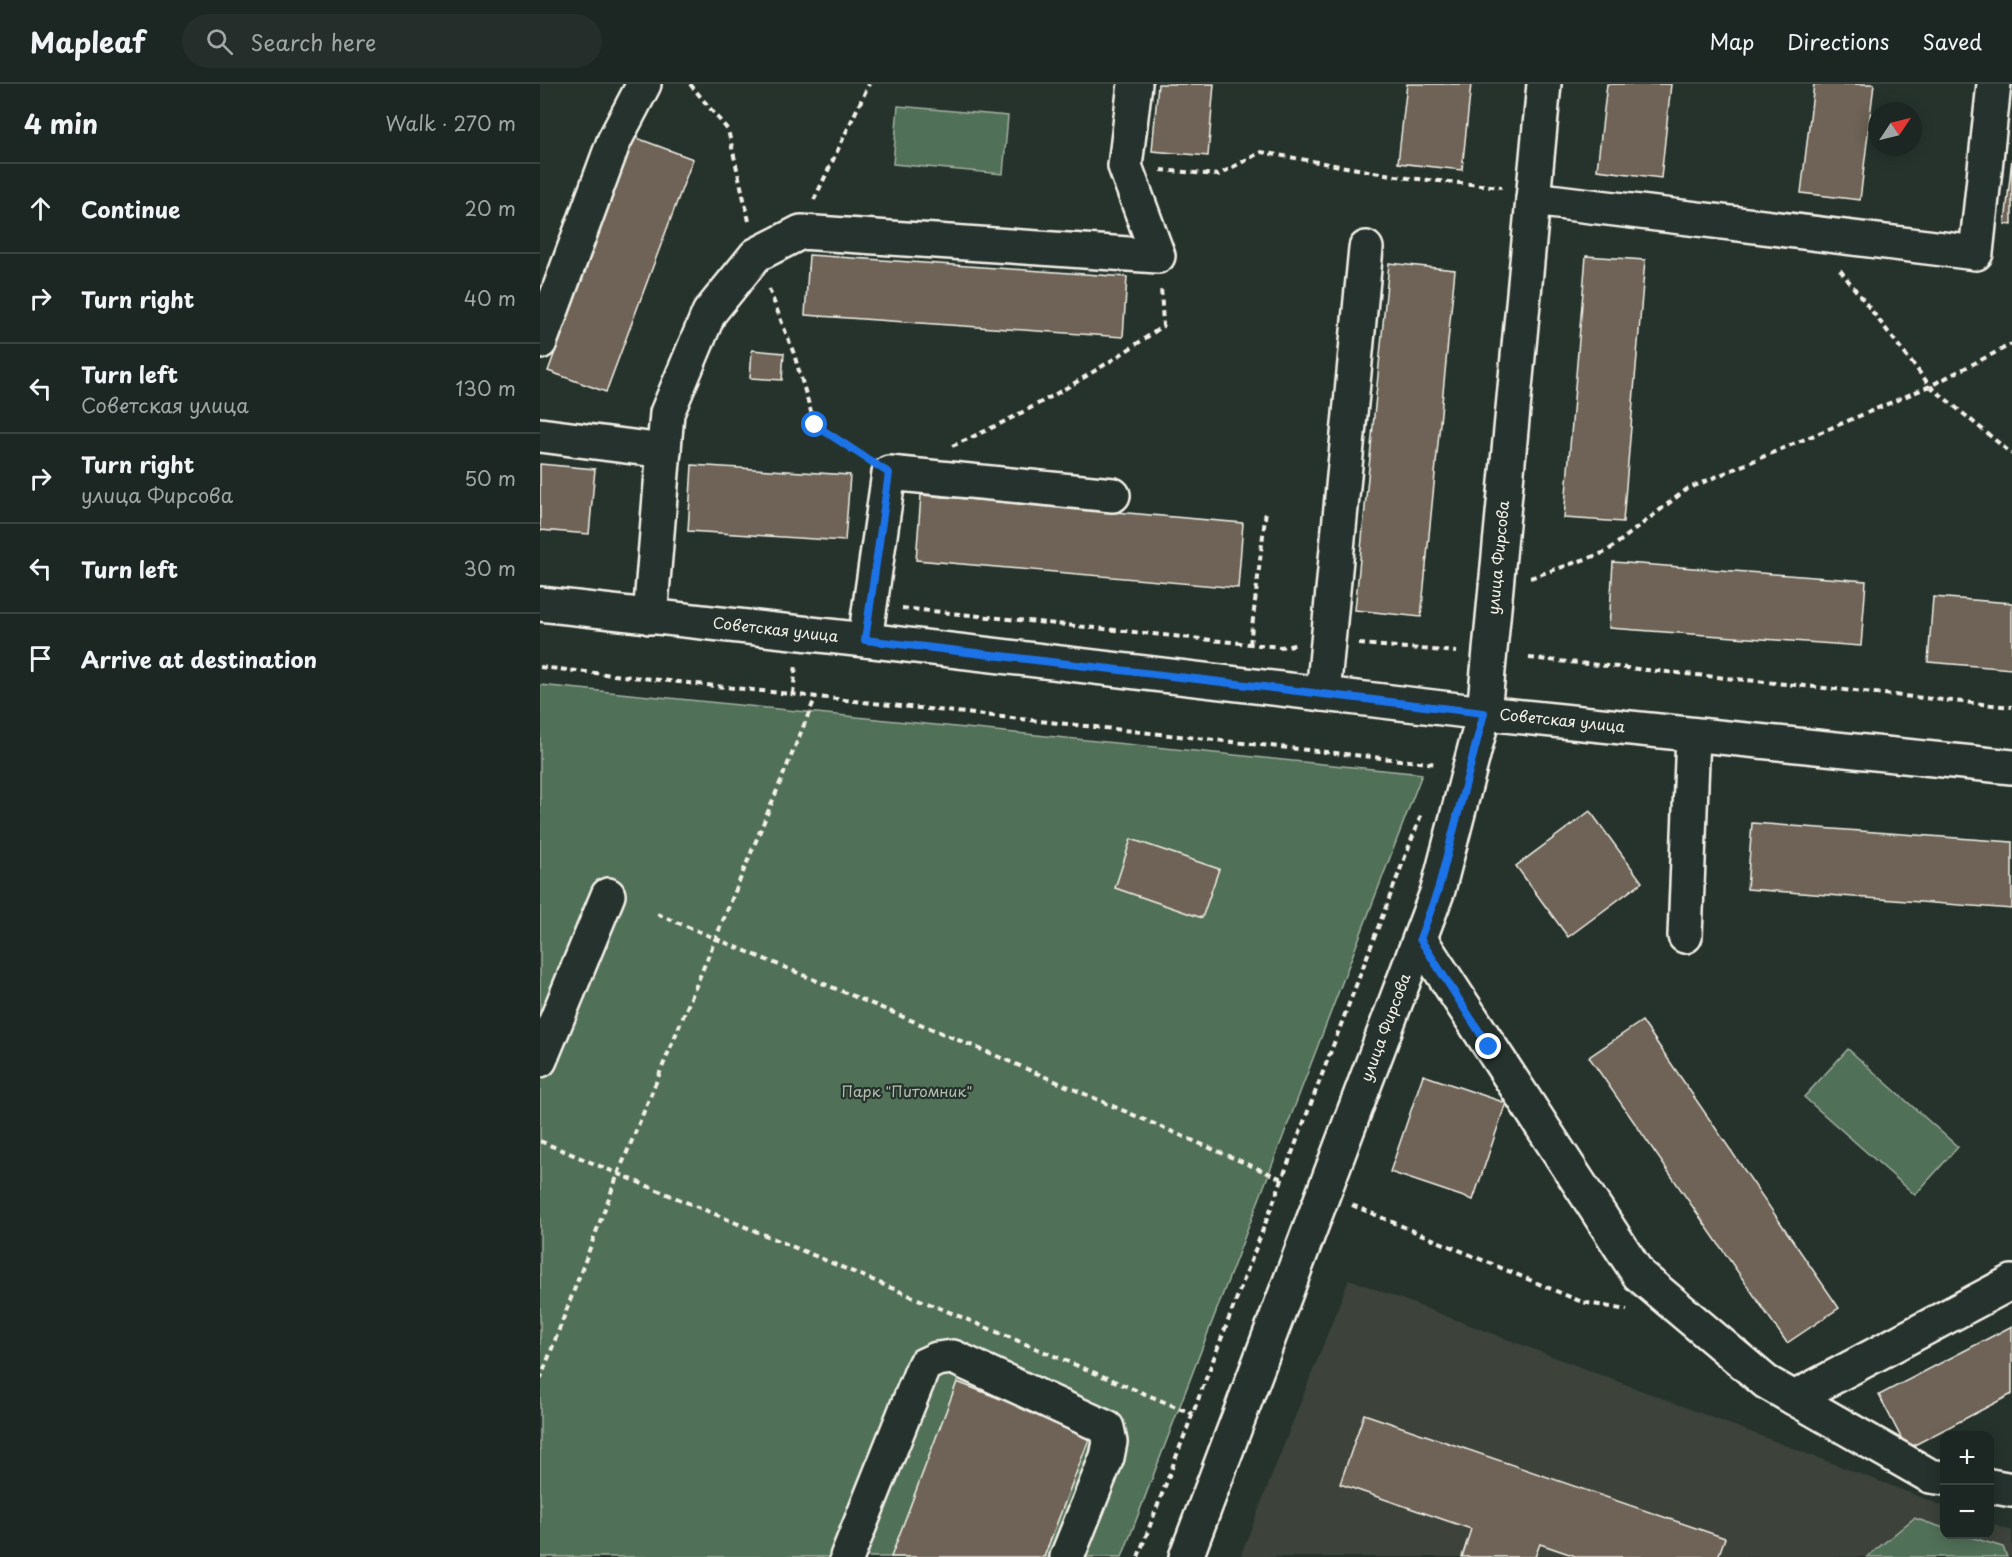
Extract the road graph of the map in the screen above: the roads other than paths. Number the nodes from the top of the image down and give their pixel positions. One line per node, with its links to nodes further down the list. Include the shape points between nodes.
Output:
1 (644, 84): 7 (street, via 614,141)
2 (1135, 84): 9 (street, via 1125,166 1158,256 801,232 756,255 709,314 667,413)
3 (1544, 84): 5 (street, улица Фирсова)
4 (1994, 84): 5 (street, via 1976,253)
5 (1533, 195): 15 (street, улица Фирсова)
6 (1366, 248): 14 (street)
7 (540, 342)
8 (540, 435): 9 (street)
9 (664, 451): 12 (street)
10 (1113, 495): 13 (street, via 889,473)
11 (540, 604): 12 (street, Советская улица)
12 (650, 617): 13 (street, Советская улица)
13 (865, 640): 14 (street, Советская улица)
14 (1323, 694): 15 (street, Советская улица)
15 (1484, 713): 16 (street, Советская улица); 20 (street, улица Фирсова, via 1438,890)
16 (1693, 735): 17 (street, Советская улица); 19 (street)
17 (2012, 767)
18 (608, 895): 21 (street)
19 (1685, 936)
20 (1420, 939): 23 (street, via 1639,1275 1766,1382); 29 (street, улица Фирсова)
21 (540, 1060)
22 (2012, 1282): 23 (street)
23 (1794, 1398): 24 (street, via 1930,1476)
24 (1940, 1477)
25 (1994, 1487): 26 (street)
26 (2012, 1490)
27 (847, 1557): 28 (street, via 924,1365 953,1358 1107,1428 1107,1457)
28 (1067, 1557)
29 (1186, 1557)

